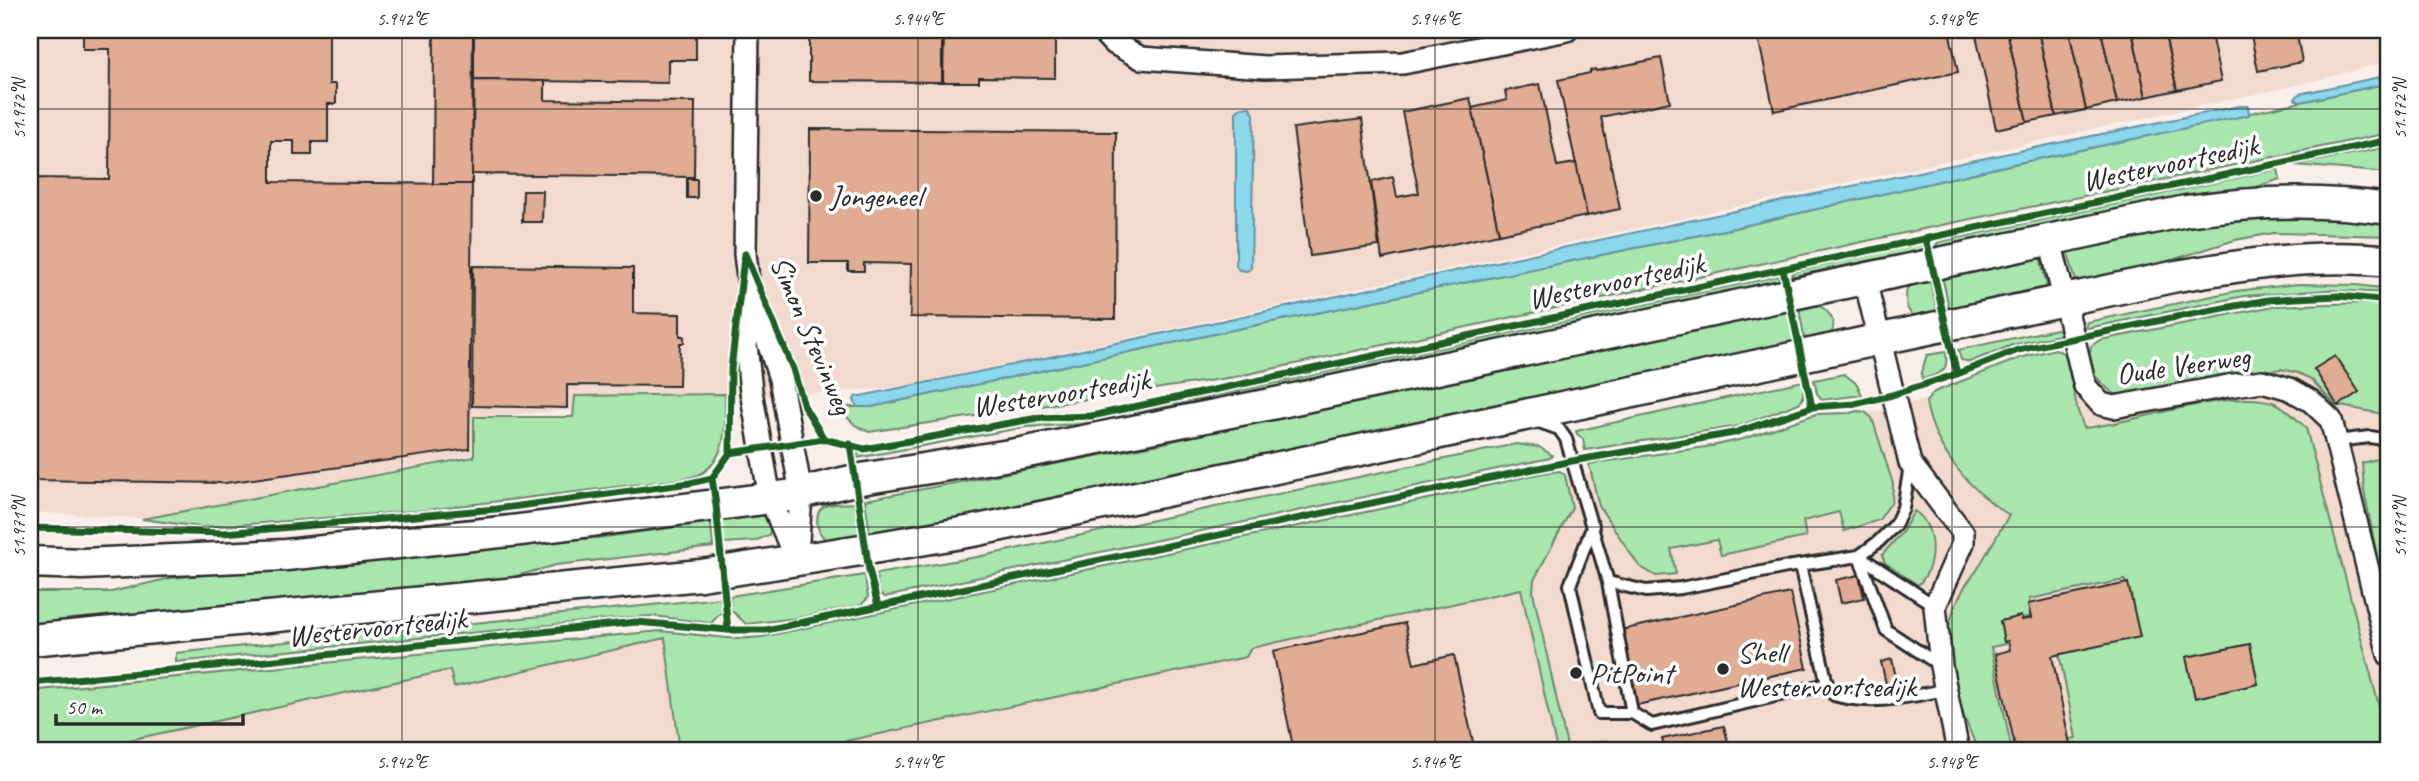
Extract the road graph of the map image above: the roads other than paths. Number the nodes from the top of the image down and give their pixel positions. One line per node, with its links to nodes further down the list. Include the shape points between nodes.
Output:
1 (748, 30): 9 (street, Simon Stevinweg, via 745,254)
2 (1101, 30): 3 (street, via 1140,58 1265,67 1403,63)
3 (1567, 30)
4 (2389, 209): 5 (main road, Westervoortsedijk, via 2328,203 2233,205)
5 (2050, 240): 7 (main road, Westervoortsedijk); 8 (street, Oude Veerweg)
6 (2389, 261): 8 (main road, Westervoortsedijk, via 2309,258 2256,263)
7 (1865, 280): 10 (street); 15 (main road, Westervoortsedijk, via 1271,404 855,480)
8 (2066, 300): 10 (main road, Westervoortsedijk); 13 (street, Oude Veerweg, via 2085,386 2101,404 2114,407 2262,381 2311,401 2331,420)
9 (752, 311): 15 (street, Simon Stevinweg, via 780,379); 16 (street, Simon Stevinweg, via 746,345)
10 (1881, 340): 11 (main road, Westervoortsedijk); 14 (street)
11 (1524, 416): 17 (lane, via 1559,429 1566,439); 19 (main road, Westervoortsedijk, via 973,531)
12 (2389, 440): 13 (lane)
13 (2336, 441): 25 (street, Oude Veerweg)
14 (1910, 463): 18 (lane, via 1903,509 1895,525); 23 (street, via 1963,533 1964,543)
15 (801, 494): 16 (main road, Westervoortsedijk); 19 (street, Simon Stevinweg)
16 (770, 498): 19 (street, Simon Stevinweg); 20 (main road, Westervoortsedijk, via 286,555)
17 (1592, 525): 22 (lane); 29 (lane, via 1570,585 1599,713)
18 (1859, 556): 21 (lane); 23 (lane); 26 (lane, via 1886,630)
19 (796, 560): 24 (main road, Westervoortsedijk, via 701,575)
20 (30, 562)
21 (1800, 565): 22 (lane, via 1646,591); 27 (lane)
22 (1608, 582): 29 (lane)
23 (1935, 606): 26 (street)
24 (30, 640)
25 (2389, 655)
26 (1941, 666): 28 (street)
27 (1827, 684): 28 (lane, via 1834,695 1850,700 1886,701); 29 (lane, via 1652,725)
28 (1945, 690): 30 (street)
29 (1632, 713)
30 (1958, 751)

